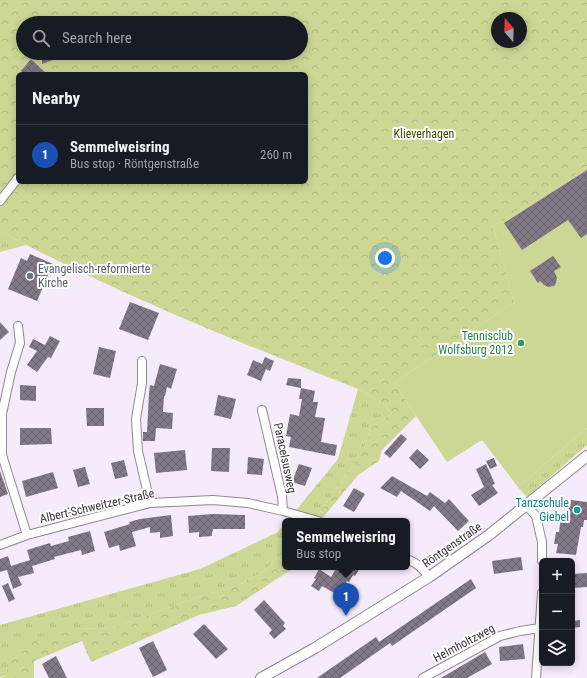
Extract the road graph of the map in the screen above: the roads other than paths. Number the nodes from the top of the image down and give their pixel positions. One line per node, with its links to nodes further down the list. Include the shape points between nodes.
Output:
1 (16, 181): 2 (street)
2 (0, 201)
3 (18, 326): 11 (street, via 20,343 2,414 2,455)
4 (142, 362): 7 (street, via 142,383 136,419 138,451)
5 (262, 410): 9 (street, Paracelsusweg, via 282,496)
6 (587, 456): 8 (street, Röntgenstraße)
7 (150, 503): 9 (street, Albert-Schweitzer-Straße, via 213,500 248,503); 11 (street, Albert-Schweitzer-Straße)
8 (526, 505): 13 (street, via 536,516 542,542); 15 (street, Röntgenstraße)
9 (283, 511): 10 (street, Albert-Schweitzer-Straße)
10 (308, 518)
11 (27, 535): 12 (street, Albert-Schweitzer-Straße)
12 (0, 545)
13 (542, 558)
14 (410, 561): 15 (street, via 420,566)
15 (430, 577): 18 (street, Röntgenstraße)
16 (539, 628): 20 (street, Helmholtzweg, via 500,636)
17 (540, 630): 21 (street)
18 (274, 675): 19 (street, Röntgenstraße)
19 (261, 678)
20 (423, 678)
21 (536, 678)

